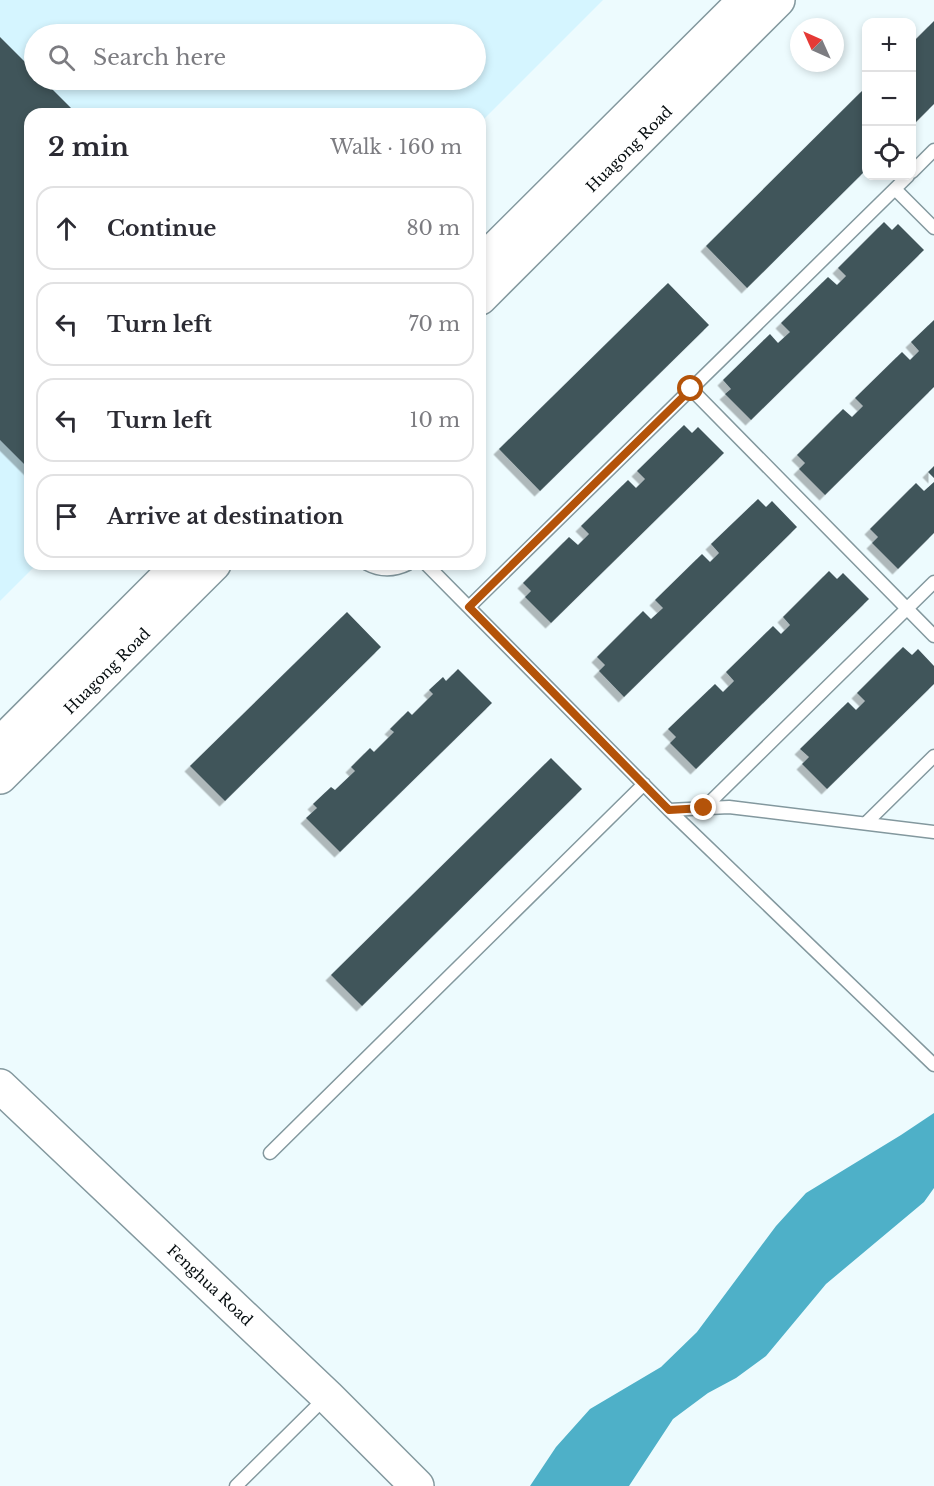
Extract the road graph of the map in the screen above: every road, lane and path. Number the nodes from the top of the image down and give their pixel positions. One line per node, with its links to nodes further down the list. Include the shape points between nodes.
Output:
1 (744, 0): 8 (main road, Huagong Road)
2 (778, 0): 9 (main road, Huagong Road)
3 (934, 150): 4 (lane)
4 (916, 168)
5 (904, 180): 6 (lane)
6 (895, 189): 7 (lane); 10 (lane)
7 (934, 228)
8 (486, 258)
9 (486, 292)
10 (691, 389): 15 (lane); 16 (lane)
11 (174, 570): 18 (main road, Huagong Road)
12 (207, 570): 20 (main road, Huagong Road)
13 (432, 570): 15 (lane)
14 (934, 582): 16 (lane)
15 (469, 607): 21 (lane)
16 (907, 609): 17 (lane); 22 (lane)
17 (934, 636)
18 (0, 744)
19 (934, 756): 24 (lane)
20 (0, 777)
21 (644, 784): 23 (lane); 28 (lane)
22 (704, 808): 23 (lane); 24 (lane, via 729,807)
23 (669, 810): 26 (lane)
24 (866, 823): 25 (lane)
25 (934, 832)
26 (934, 1065)
27 (0, 1086): 29 (main road, Fenghua Road)
28 (270, 1153)
29 (327, 1396): 30 (lane); 31 (main road, Fenghua Road)
30 (236, 1486)
31 (417, 1486)

